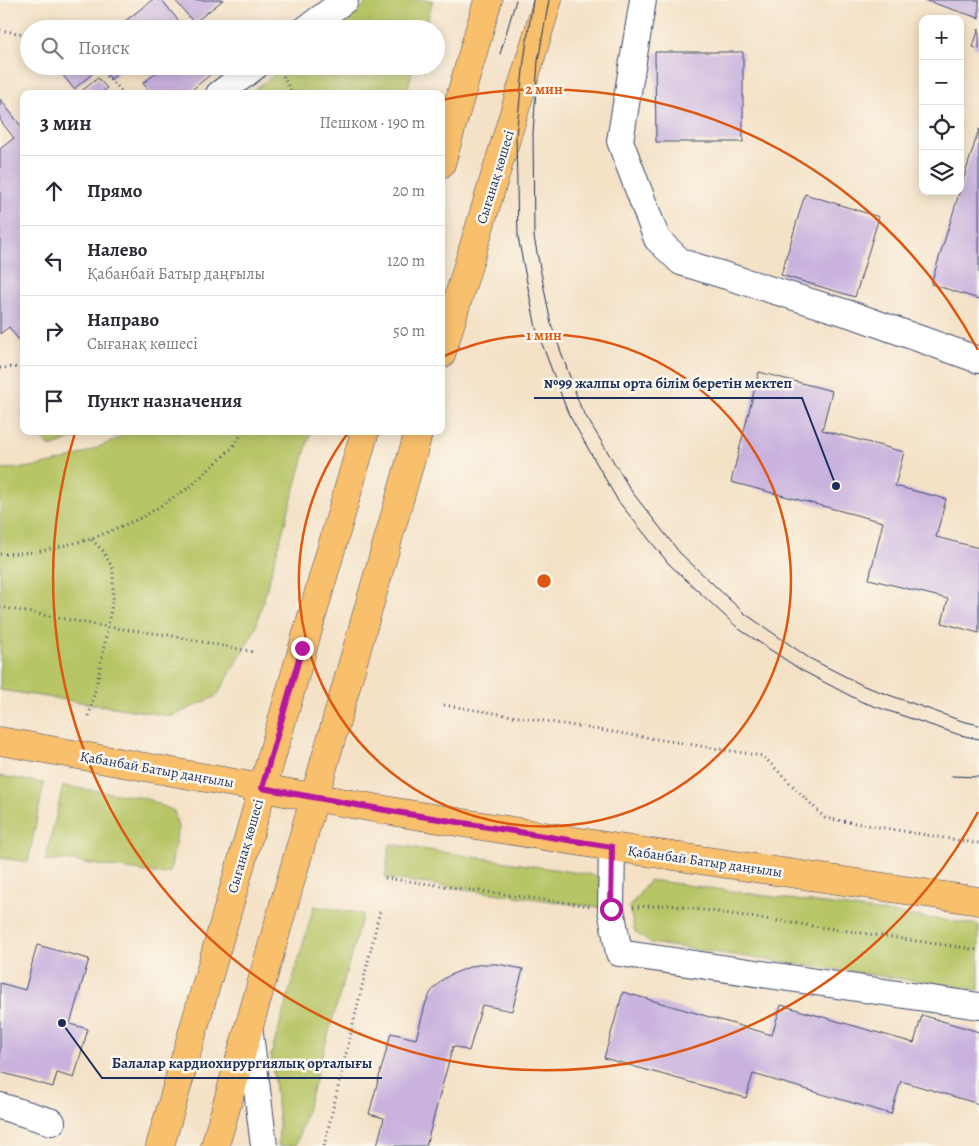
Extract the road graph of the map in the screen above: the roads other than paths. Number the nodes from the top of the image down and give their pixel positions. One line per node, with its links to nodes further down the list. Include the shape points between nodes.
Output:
1 (345, 0): 5 (street)
2 (488, 0): 8 (main road)
3 (548, 0): 9 (main road, Сығанақ көшесі)
4 (643, 0): 10 (street, via 620,141 656,239 681,262 856,316)
5 (318, 20)
6 (244, 75): 7 (street)
7 (224, 90)
8 (445, 150)
9 (445, 342)
10 (979, 360)
11 (364, 435): 14 (main road, Сығанақ көшесі)
12 (418, 435): 15 (main road)
13 (0, 741): 14 (main road, Қабанбай Батыр даңғылы)
14 (262, 788): 15 (main road, Қабанбай Батыр даңғылы); 24 (main road, Сығанақ көшесі)
15 (314, 797): 16 (main road, Қабанбай Батыр даңғылы); 21 (main road)
16 (402, 813): 17 (main road, Қабанбай Батыр даңғылы); 18 (main road, Қабанбай Батыр даңғылы, via 461,809)
17 (612, 847): 19 (main road, Қабанбай Батыр даңғылы); 20 (street, via 611,909 619,953)
18 (979, 886)
19 (979, 901)
20 (979, 1006)
21 (249, 1026): 25 (main road); 26 (street)
22 (0, 1106): 23 (street)
23 (52, 1122)
24 (160, 1146)
25 (216, 1146)
26 (264, 1146)

